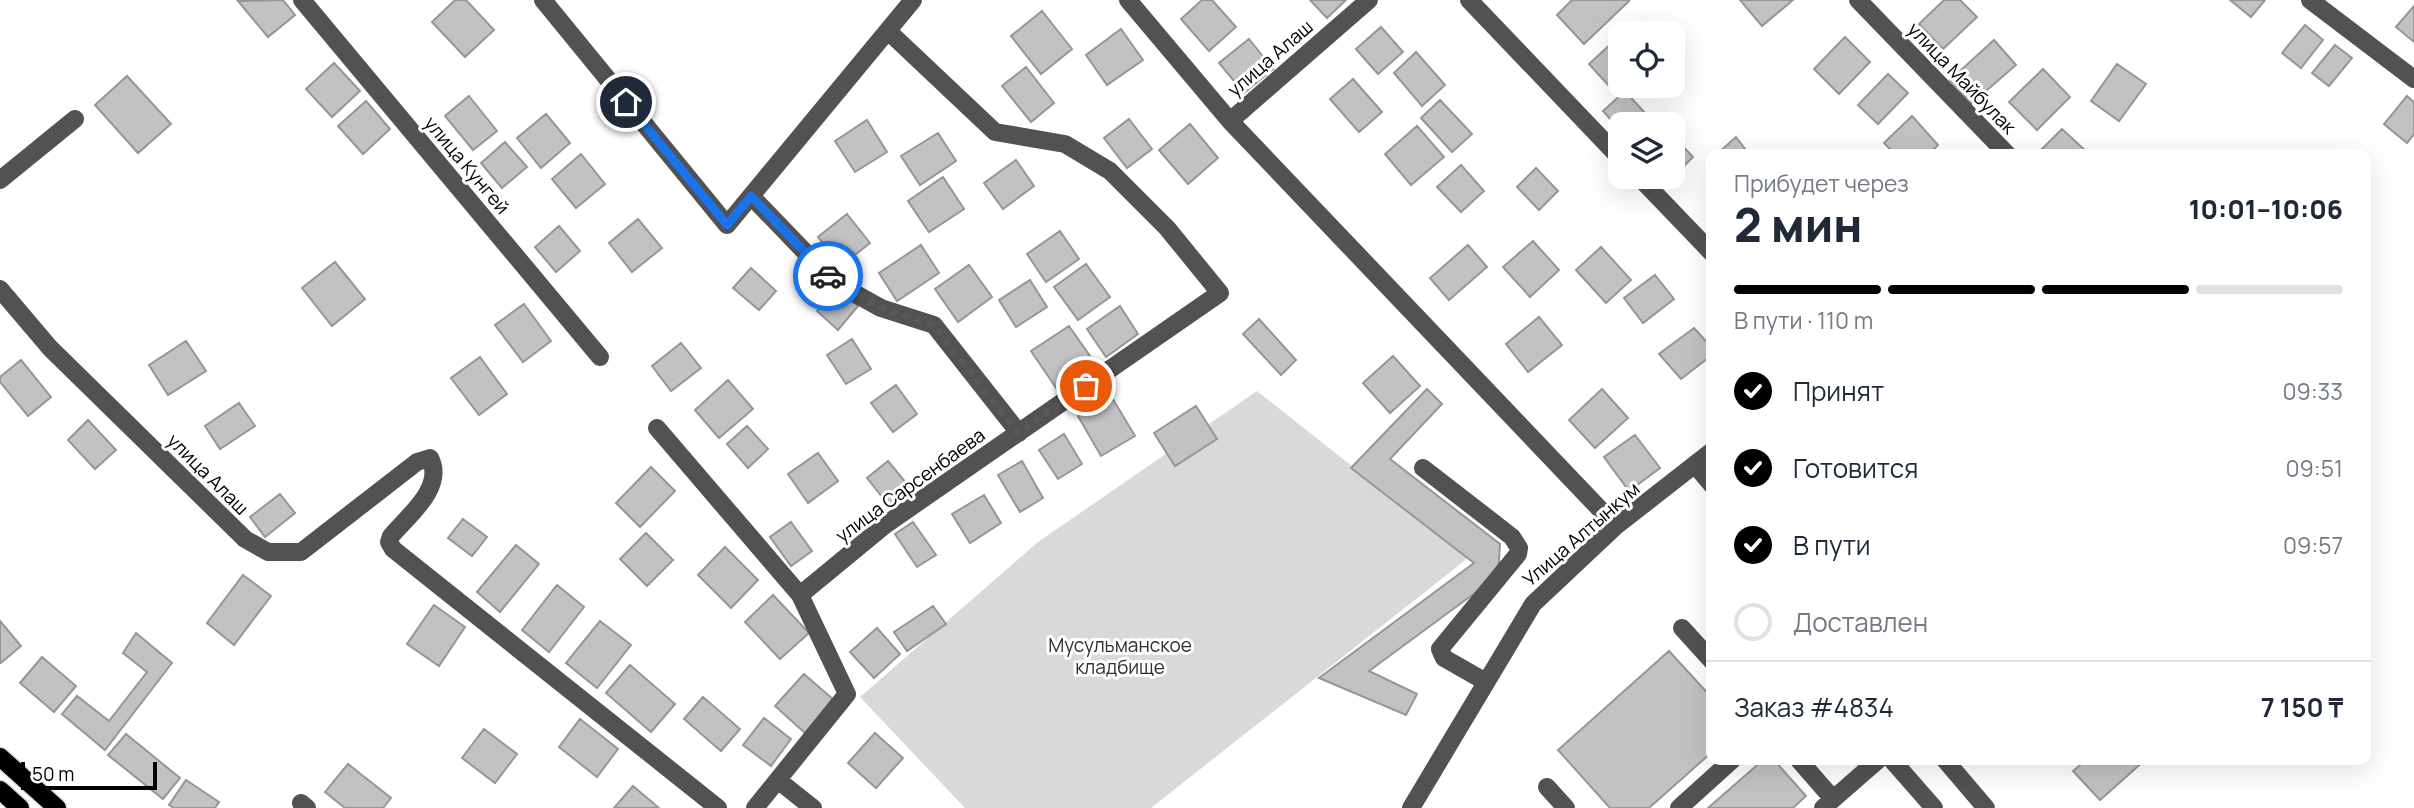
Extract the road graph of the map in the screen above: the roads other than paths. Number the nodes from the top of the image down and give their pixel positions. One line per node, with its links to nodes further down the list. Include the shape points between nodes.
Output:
1 (302, 0): 20 (street, улица Кунгей)
2 (543, 0): 17 (street, via 727,225)
3 (913, 0): 9 (street)
4 (1128, 0): 12 (street)
5 (1369, 0): 12 (street, улица Алаш)
6 (1469, 0): 13 (street)
7 (1858, 0): 14 (street, улица Майбулак)
8 (2310, 0): 10 (street)
9 (888, 31): 17 (street); 22 (street, улица Сарсенбаева, via 996,132 1065,144 1110,171 1167,228 1220,293)
10 (2414, 79)
11 (75, 119): 15 (street)
12 (1230, 121): 27 (street)
13 (1608, 145)
14 (2002, 149)
15 (0, 180)
16 (1651, 189): 18 (street)
17 (751, 196): 22 (street, via 834,282 881,308 933,325)
18 (1706, 247)
19 (0, 289): 44 (street, улица Алаш, via 50,348 244,540 268,552 302,552 417,462 430,458 436,469 434,484 391,536 393,549)
20 (600, 357)
21 (657, 428): 28 (street)
22 (1018, 433): 28 (street, улица Сарсенбаева, via 885,525)
23 (1706, 457): 24 (street, Улица Алтынкум)
24 (1696, 466): 26 (street); 27 (street, Улица Алтынкум)
25 (1423, 468): 31 (street, via 1512,537 1519,548 1440,649 1444,658)
26 (1706, 478)
27 (1616, 526): 31 (street, Улица Алтынкум, via 1533,604)
28 (800, 595): 38 (street, via 847,694)
29 (1682, 628): 30 (street)
30 (1706, 654)
31 (1486, 682): 47 (street, Улица Алтынкум)
32 (0, 757): 43 (main road)
33 (1726, 765): 49 (street)
34 (1801, 765): 41 (street)
35 (1872, 765): 41 (street)
36 (1896, 765): 50 (street)
37 (1949, 765): 51 (street)
38 (779, 781): 45 (street); 46 (street)
39 (1548, 787): 48 (street)
40 (0, 790): 42 (main road)
41 (1828, 803)
42 (20, 808)
43 (57, 808)
44 (718, 808)
45 (755, 808)
46 (813, 808)
47 (1411, 808)
48 (1566, 808)
49 (1679, 808)
50 (1934, 808)
51 (1986, 808)

